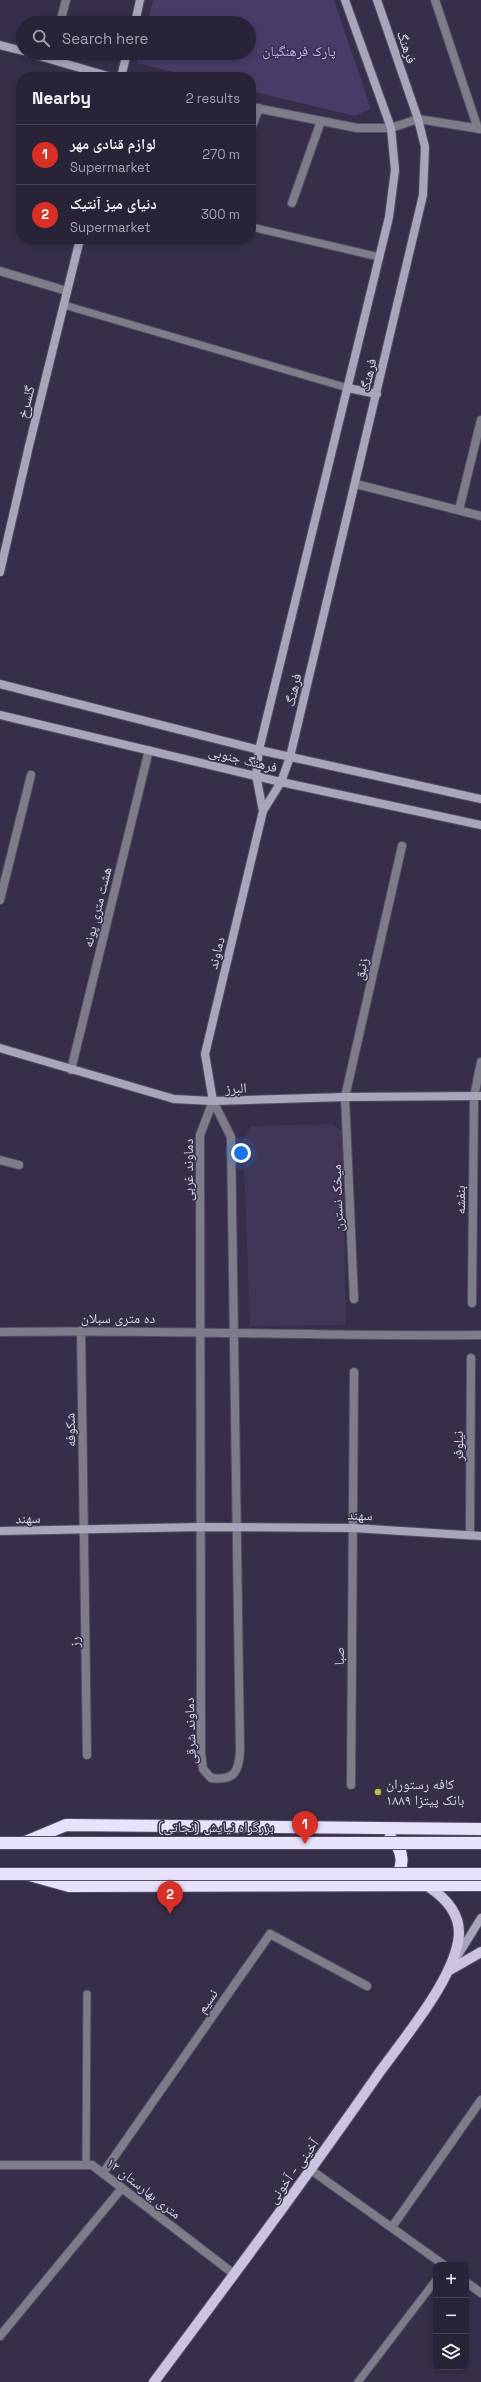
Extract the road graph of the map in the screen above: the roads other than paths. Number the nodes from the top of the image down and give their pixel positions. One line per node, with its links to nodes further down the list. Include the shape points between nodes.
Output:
1 (66, 0): 6 (street)
2 (140, 0): 7 (street)
3 (345, 0): 17 (street, فرهنگ)
4 (377, 0): 15 (street, فرهنگ)
5 (435, 0): 18 (street)
6 (62, 16)
7 (137, 16)
8 (0, 45): 9 (street)
9 (16, 49)
10 (63, 60): 12 (street)
11 (125, 60): 13 (street)
12 (97, 72)
13 (122, 72)
14 (256, 107): 16 (street)
15 (418, 120): 17 (street); 18 (street); 27 (street, فرهنگ, via 425,147 424,195)
16 (322, 121): 17 (street, via 357,128); 19 (street)
17 (391, 128): 22 (street, فرهنگ, via 396,170)
18 (480, 129)
19 (292, 203)
20 (256, 228): 22 (lane)
21 (79, 244): 24 (street, گلسرخ)
22 (380, 257): 26 (street, فرهنگ)
23 (0, 271): 24 (street)
24 (67, 291): 25 (street, گلسرخ)
25 (64, 305): 26 (lane); 32 (street, گلسرخ)
26 (348, 388): 27 (street); 36 (street, فرهنگ)
27 (377, 394): 29 (street, فرهنگ)
28 (481, 420): 30 (street)
29 (356, 484): 30 (street); 37 (street, فرهنگ)
30 (459, 510): 31 (street)
31 (481, 516)
32 (0, 572)
33 (0, 684): 36 (street)
34 (0, 715): 35 (street, فرهنگ جنوبی)
35 (149, 750): 39 (street, فرهنگ جنوبی); 48 (street, هشت متری پونه)
36 (259, 750): 37 (street); 39 (street, فرهنگ)
37 (290, 757): 40 (street, فرهنگ); 41 (street)
38 (31, 775): 45 (street)
39 (256, 775): 40 (street, فرهنگ جنوبی); 42 (street, فرهنگ)
40 (281, 782): 42 (street, فرهنگ); 43 (street, فرهنگ جنوبی)
41 (481, 799)
42 (264, 811): 51 (street, دماوند, via 205,1054)
43 (481, 825)
44 (402, 846): 50 (street, زنبق)
45 (0, 900)
46 (0, 1048): 48 (street, البرز)
47 (481, 1062): 49 (street, بنفشه)
48 (71, 1070): 51 (street, البرز, via 174,1099)
49 (477, 1096): 50 (street, البرز); 55 (street, بنفشه)
50 (345, 1097): 51 (street, البرز); 54 (street, میخک نسترن)
51 (213, 1101): 58 (street, دماوند غربی, via 200,1135); 59 (street, via 231,1137)
52 (0, 1160): 53 (street)
53 (18, 1164)
54 (354, 1299)
55 (472, 1303)
56 (81, 1331): 57 (street, ده متری سبلان); 58 (street, ده متری سبلان); 66 (street, شکوفه)
57 (0, 1332)
58 (201, 1332): 59 (street, ده متری سبلان); 63 (street, دماوند غربی)
59 (235, 1334): 60 (street, ده متری سبلان); 64 (street)
60 (481, 1335)
61 (471, 1358): 68 (street, نیلوفر)
62 (354, 1372): 65 (street)
63 (201, 1527): 64 (street, سهند); 64 (street, دماوند شرقی, via 201,1754 204,1769 211,1778 222,1780 233,1775 239,1765 240,1751); 66 (street, سهند)
64 (237, 1527): 65 (street, سهند)
65 (353, 1528): 68 (street, سهند); 71 (street, صبا)
66 (86, 1529): 67 (street, سهند); 70 (street, رز)
67 (0, 1531)
68 (470, 1534): 69 (street, سهند)
69 (481, 1536)
70 (88, 1756)
71 (351, 1785)
72 (376, 1828): 73 (highway); 75 (highway, via 66,1825); 81 (highway, via 392,1839 399,1848 402,1858 401,1868)
73 (481, 1829)
74 (0, 1843): 75 (highway, بزرگراه نیایش (نجاتی))
75 (23, 1843): 76 (highway, بزرگراه نیایش (نجاتی), bridge)
76 (481, 1843)
77 (0, 1874): 78 (highway)
78 (26, 1874): 79 (highway, bridge); 81 (highway, via 69,1886)
79 (481, 1874)
80 (481, 1885): 82 (highway)
81 (383, 1887): 82 (highway)
82 (429, 1887): 85 (main road, via 446,1899 457,1920 458,1942)
83 (481, 1918): 85 (street)
84 (481, 1952): 85 (main road)
85 (448, 1971): 91 (main road, آخینی - آخونی, via 414,2024)
86 (367, 1986): 92 (street, نسیم, via 270,1934)
87 (87, 1994): 90 (lane)
88 (481, 2100): 94 (street)
89 (0, 2165): 90 (street, ۱۲ متری بهارستان)
90 (86, 2165): 92 (street, ۱۲ متری بهارستان, via 92,2165)
91 (311, 2170): 94 (street); 96 (main road, آخینی - آخونی)
92 (103, 2173): 93 (street, ۱۲ متری بهارستان)
93 (122, 2188): 96 (street, ۱۲ متری بهارستان); 100 (street)
94 (392, 2227): 95 (street)
95 (440, 2262)
96 (234, 2274): 101 (main road, آخینی - آخونی)
97 (433, 2284): 102 (lane)
98 (469, 2284): 99 (street)
99 (481, 2293)
100 (0, 2336)
101 (154, 2382)
102 (358, 2382)

